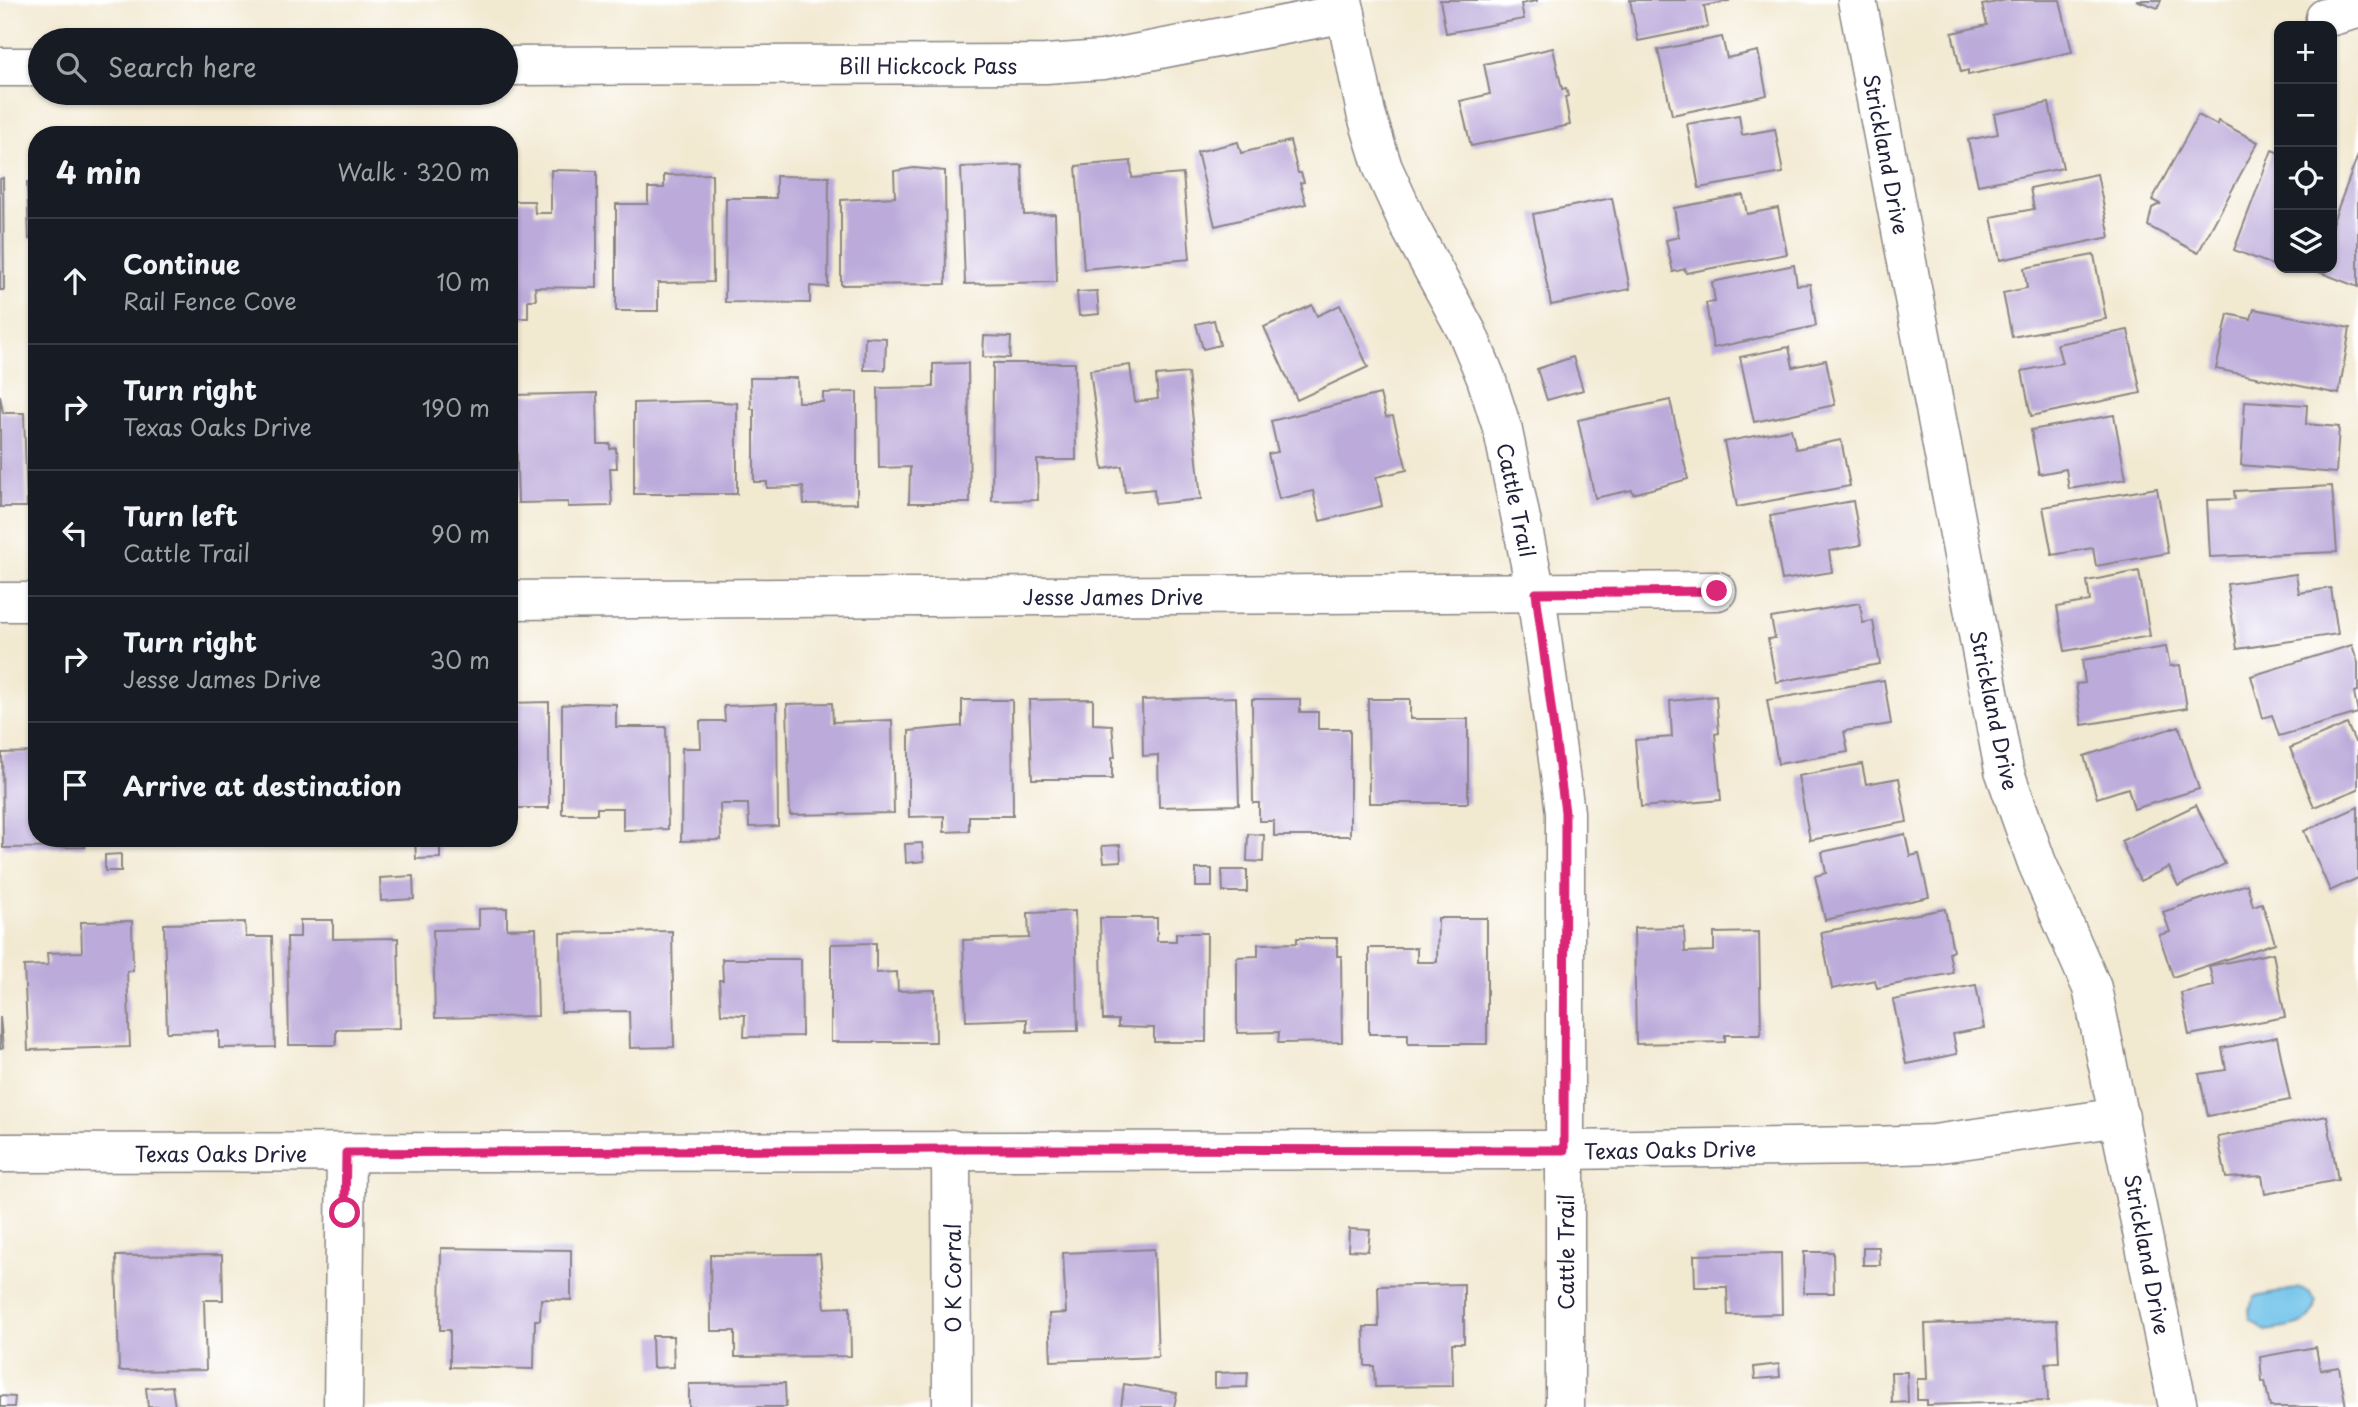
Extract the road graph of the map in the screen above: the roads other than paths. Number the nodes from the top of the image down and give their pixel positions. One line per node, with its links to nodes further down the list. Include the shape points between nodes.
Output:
1 (1857, 0): 11 (street, Strickland Drive, via 2004,770 2037,863 2092,988)
2 (1345, 7): 3 (street, Bill Hickcock Pass, via 1126,57 1046,64); 7 (street, Cattle Trail, via 1366,113 1383,168 1486,378 1503,431)
3 (518, 66)
4 (0, 67): 5 (street)
5 (28, 67)
6 (1717, 591): 7 (street, Jesse James Drive)
7 (1536, 593): 8 (street, Jesse James Drive); 13 (street, Cattle Trail, via 1565,812)
8 (518, 600)
9 (28, 602): 10 (street)
10 (0, 603)
11 (2120, 1117): 13 (street, Texas Oaks Drive, via 1934,1144); 19 (street, Strickland Drive)
12 (951, 1149): 13 (street, Texas Oaks Drive); 15 (street, Texas Oaks Drive); 17 (street, O K Corral)
13 (1564, 1150): 18 (street, Cattle Trail)
14 (0, 1153): 15 (street, Texas Oaks Drive)
15 (346, 1153): 16 (street)
16 (343, 1407)
17 (952, 1407)
18 (1565, 1407)
19 (2178, 1407)

